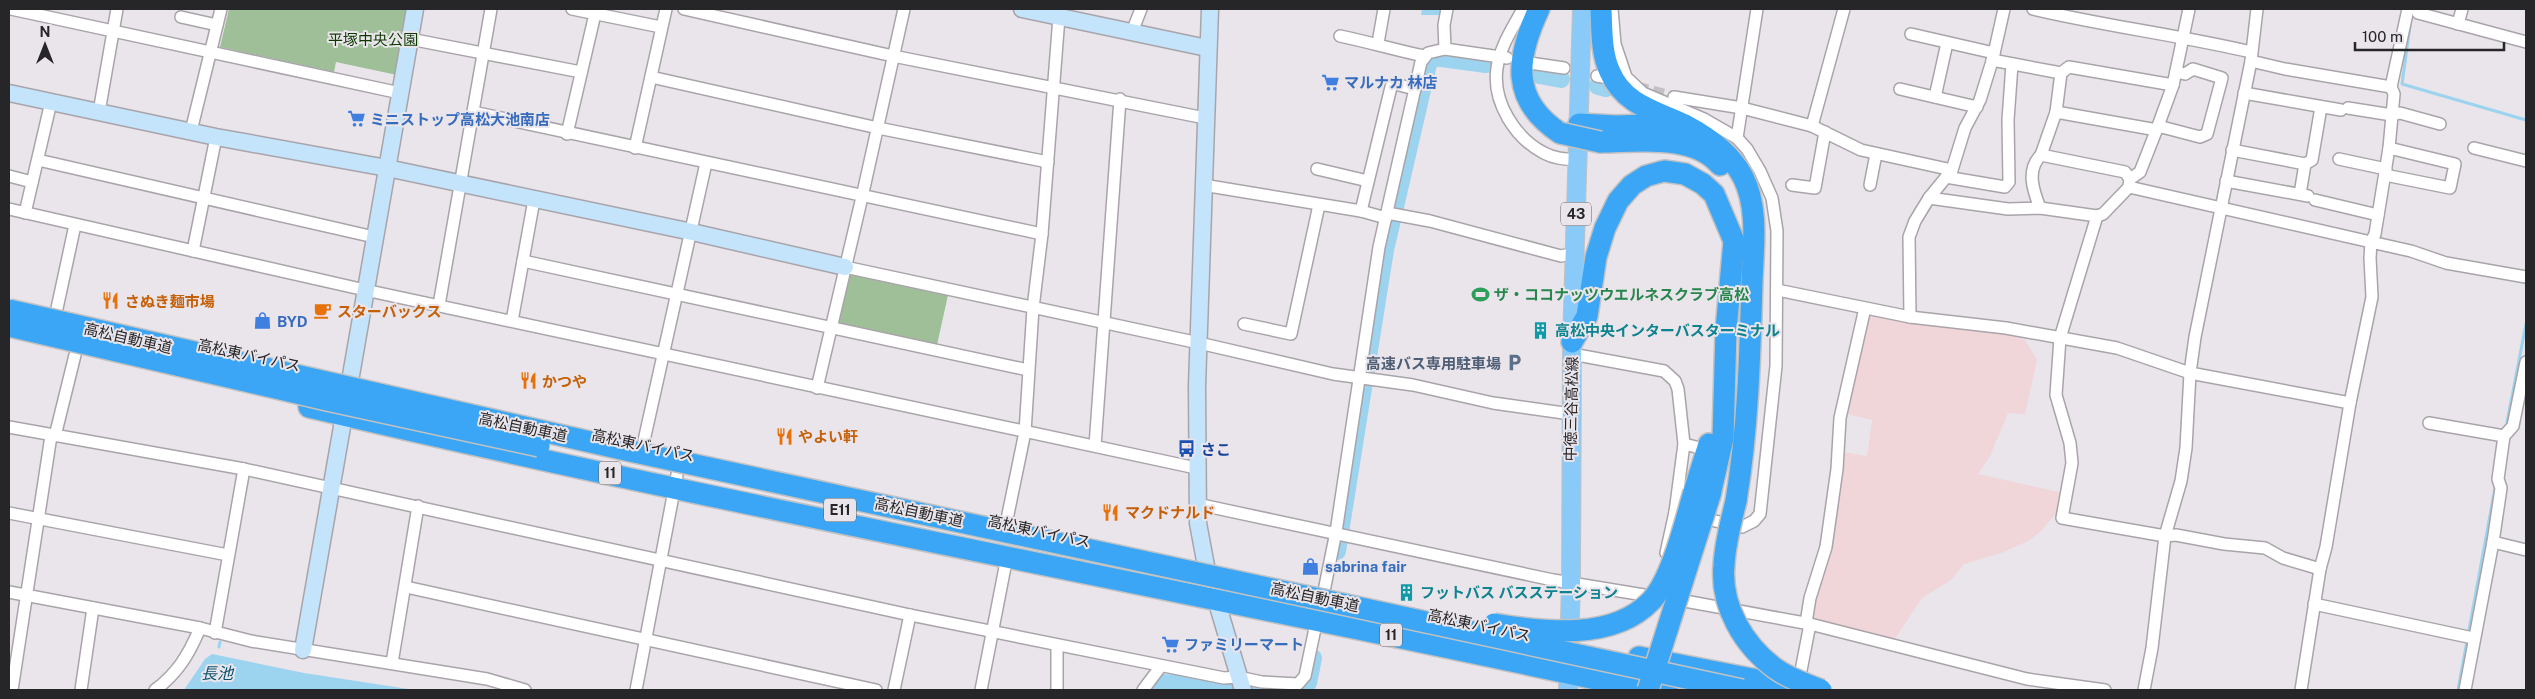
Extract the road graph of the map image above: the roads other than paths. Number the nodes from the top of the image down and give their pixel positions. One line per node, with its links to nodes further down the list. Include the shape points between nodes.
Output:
1 (12, 9): 34 (street)
2 (117, 9): 34 (street)
3 (221, 9): 32 (street)
4 (415, 9): 39 (street)
5 (490, 9): 46 (street)
6 (572, 9): 28 (street)
7 (666, 9): 33 (street)
8 (684, 9): 47 (street)
9 (904, 9): 47 (street)
10 (1022, 9): 30 (street)
11 (1141, 9): 35 (street)
12 (1210, 9): 43 (street)
13 (1384, 9): 42 (street)
14 (1446, 9): 44 (street)
15 (1523, 9): 50 (street)
16 (1539, 9): 83 (highway, via 1523,52 1522,82 1526,97 1547,124)
17 (1582, 9): 83 (main road, 中徳三谷高松線 / 43)
18 (1601, 9): 79 (highway, via 1604,53 1618,88 1631,100)
19 (1612, 9): 89 (street, via 1616,44 1626,76 1643,93 1704,119)
20 (1757, 9): 73 (street)
21 (1844, 9): 81 (street)
22 (2004, 9): 51 (street)
23 (2033, 9): 38 (street)
24 (2189, 9): 38 (street)
25 (2257, 9): 49 (street)
26 (2462, 9): 31 (street)
27 (2413, 11): 31 (street); 60 (street)
28 (595, 14): 33 (street); 55 (street)
29 (181, 17): 32 (street)
30 (1059, 17): 35 (street); 61 (street)
31 (2458, 24): 40 (street)
32 (217, 26): 45 (street)
33 (662, 27): 58 (street)
34 (113, 30): 45 (street); 74 (street)
35 (1132, 32): 43 (street)
36 (1911, 34): 41 (street)
37 (1340, 36): 42 (street)
38 (2183, 36): 49 (street); 56 (street)
39 (410, 39): 46 (street); 64 (street)
40 (2526, 42)
41 (1947, 43): 51 (street); 68 (street)
42 (1378, 44): 48 (street)
43 (1207, 48): 78 (street)
44 (1445, 49): 48 (street); 50 (street)
45 (211, 51): 64 (street); 85 (street)
46 (483, 54): 55 (street); 75 (street)
47 (893, 56): 61 (street); 82 (street)
48 (1424, 56): 62 (street)
49 (2250, 56): 60 (street, via 2284,70); 66 (street)
50 (1504, 57): 98 (street, via 1497,68 1498,95 1517,131 1545,154)
51 (1993, 57): 53 (street); 71 (street)
52 (1530, 63): 54 (street)
53 (2012, 64): 57 (street); 106 (street, via 2008,120 2009,182 2005,187)
54 (1564, 68)
55 (581, 72): 87 (street)
56 (2176, 72): 59 (street); 84 (street, via 2185,74 2193,69 2222,78 2206,134 2200,137)
57 (2061, 73): 59 (street, via 2069,67); 76 (street)
58 (651, 76): 82 (street); 90 (street)
59 (2173, 86): 84 (street)
60 (2391, 87): 77 (street, via 2394,94)
61 (1054, 88): 69 (street); 100 (street)
62 (1415, 89): 108 (street, via 1395,84 1391,87); 128 (street)
63 (1900, 89): 68 (street)
64 (400, 92): 103 (street)
65 (9, 93): 70 (street)
66 (2244, 93): 72 (street); 93 (street)
67 (1674, 97): 73 (street)
68 (1935, 97): 71 (street)
69 (1120, 99): 78 (street); 152 (street)
70 (51, 102): 74 (street); 97 (street)
71 (1977, 107): 106 (street, via 1965,128)
72 (2321, 107): 77 (street); 102 (street, via 2312,160)
73 (1742, 108): 81 (street); 89 (street)
74 (99, 112): 85 (street)
75 (473, 112): 87 (street); 111 (street)
76 (2056, 112): 84 (street); 95 (street)
77 (2392, 115): 80 (street, via 2400,113); 91 (street)
78 (1204, 118): 113 (street)
79 (1684, 124): 83 (highway); 186 (highway, via 1729,156 1744,178 1752,206 1745,448)
80 (2440, 124)
81 (1812, 126): 86 (street)
82 (878, 128): 100 (street); 116 (street)
83 (1570, 128): 98 (main road, 中徳三谷高松線 / 43); 134 (highway, bridge, via 1600,142 1684,145 1717,162 1730,176 1738,193 1742,214)
84 (2157, 128): 112 (street, via 2140,172)
85 (191, 131): 88 (street)
86 (1825, 132): 94 (street); 114 (street, via 1815,188)
87 (567, 134): 90 (street)
88 (216, 137): 103 (street); 119 (street)
89 (1736, 138): 142 (street, via 1755,163 1772,198 1777,231)
90 (635, 148): 101 (street)
91 (2390, 148): 105 (street); 105 (street, via 2455,164 2450,188)
92 (2474, 148): 99 (street)
93 (2232, 150): 102 (street); 109 (street)
94 (1876, 154): 106 (street); 115 (street)
95 (2041, 155): 112 (street, via 2125,172); 122 (street, via 2033,163 2032,172)
96 (2339, 158): 105 (street)
97 (38, 160): 110 (street); 119 (street)
98 (1578, 160): 137 (main road, 中徳三谷高松線 / 43)
99 (2526, 161)
100 (1048, 162): 132 (street)
101 (706, 163): 116 (street); 131 (street)
102 (2305, 164): 117 (street)
103 (387, 168): 111 (street); 133 (street)
104 (1317, 169): 108 (street)
105 (2385, 172): 127 (street)
106 (1949, 174): 118 (street)
107 (9, 176): 110 (street)
108 (1368, 181): 125 (street)
109 (2226, 181): 117 (street); 124 (street)
110 (32, 182): 126 (street)
111 (460, 183): 120 (street); 145 (street)
112 (2130, 183): 124 (street); 129 (street)
113 (1203, 185): 121 (street); 158 (street)
114 (1792, 185)
115 (1870, 185)
116 (862, 197): 132 (street); 139 (street)
117 (2308, 197): 127 (street)
118 (1929, 198): 122 (street, via 2008,209); 150 (street, via 1909,237)
119 (204, 200): 133 (street); 136 (street)
120 (534, 200): 131 (street); 138 (street)
121 (1319, 205): 125 (street); 153 (street, via 1291,334)
122 (2040, 208): 129 (street)
123 (9, 209): 126 (street)
124 (2222, 210): 135 (street); 164 (street, via 2196,327)
125 (1361, 211): 128 (street)
126 (24, 213): 130 (street)
127 (2378, 214): 135 (street)
128 (1390, 215): 137 (street, via 1430,221 1561,256); 165 (street)
129 (2098, 216): 157 (street)
130 (75, 225): 136 (street); 149 (street)
131 (692, 232): 139 (street); 143 (street)
132 (1042, 234): 146 (street)
133 (374, 237): 141 (street)
134 (1734, 241): 159 (highway, via 1714,194 1685,174 1664,171 1646,176 1632,185 1618,201 1605,228 1596,257 1587,316); 186 (highway, via 1726,330 1723,438)
135 (2371, 242): 140 (street, via 2446,263); 168 (street, via 2372,296)
136 (193, 251): 141 (street)
137 (1575, 253): 159 (main road, 中徳三谷高松線 / 43)
138 (523, 262): 143 (street); 151 (street)
139 (845, 267): 146 (street); 155 (street)
140 (2526, 277)
141 (365, 290): 145 (street); 166 (street)
142 (1777, 290): 147 (street); 189 (street, via 1776,366 1761,456 1760,514 1742,527)
143 (676, 295): 155 (street); 161 (street)
144 (9, 302): 149 (highway, 高松東バイパス / 11)
145 (439, 305): 151 (street)
146 (1033, 308): 152 (street); 163 (street)
147 (1865, 308): 150 (street); 214 (street, via 1840,418 1837,470 1826,546 1810,598)
148 (9, 310): 204 (highway, 高松自動車道 / E11, bridge, via 621,449)
149 (56, 313): 166 (highway, 高松東バイパス / 11)
150 (1910, 317): 157 (street)
151 (512, 321): 161 (street)
152 (1105, 322): 158 (street); 179 (street)
153 (1244, 324)
154 (9, 326): 239 (highway, 高松自動車道 / E11, bridge, via 356,406 1416,632)
155 (829, 328): 163 (street); 167 (street)
156 (9, 336): 160 (highway, 高松東バイパス / 11)
157 (2060, 338): 164 (street, via 2117,348); 194 (street, via 2056,395 2070,443 2072,463 2062,518)
158 (1199, 342): 165 (street); 182 (street)
159 (1572, 348): 170 (main road, 中徳三谷高松線 / 43); 177 (street, via 1664,371 1675,381 1678,389)
160 (76, 351): 169 (highway, 高松東バイパス / 11); 175 (street)
161 (662, 355): 167 (street); 178 (street)
162 (2526, 362): 171 (street)
163 (1028, 370): 174 (street)
164 (2190, 373): 168 (street); 194 (street, via 2182,473)
165 (1363, 379): 170 (street); 193 (street)
166 (349, 380): 169 (street); 178 (highway, 高松東バイパス / 11)
167 (817, 388): 174 (street)
168 (2350, 403): 201 (street)
169 (342, 414): 184 (highway, 高松東バイパス / 11); 185 (street)
170 (1571, 414): 202 (main road, 中徳三谷高松線 / 43)
171 (2520, 420): 176 (street)
172 (2429, 423): 176 (street)
173 (9, 427): 175 (street)
174 (1025, 432): 179 (street); 192 (street)
175 (53, 436): 183 (street); 191 (street)
176 (2504, 436): 195 (street)
177 (1684, 444): 180 (street); 189 (street)
178 (643, 445): 181 (highway, 高松東バイパス / 11)
179 (1094, 446): 182 (street)
180 (1696, 447)
181 (681, 454): 184 (street); 192 (highway, 高松東バイパス / 11)
182 (1196, 468): 187 (street)
183 (244, 470): 185 (street); 197 (street)
184 (674, 487): 198 (highway, 高松東バイパス / 11); 199 (street)
185 (331, 488): 188 (street); 222 (street)
186 (1714, 496): 204 (highway, bridge, via 1676,552 1652,600 1637,612 1610,624 1555,630 1515,627); 239 (highway); 241 (highway, bridge, via 1724,585 1733,618 1751,646 1777,670)
187 (1197, 504): 193 (street); 200 (street)
188 (418, 506): 199 (street); 203 (street)
189 (1675, 512): 208 (street)
190 (9, 513): 191 (street)
191 (40, 520): 197 (street); 207 (street)
192 (1006, 524): 200 (highway, 高松東バイパス / 11)
193 (1339, 533): 202 (street); 206 (street)
194 (2165, 536): 201 (street, via 2176,534 2265,548 2283,558); 243 (street)
195 (2493, 542): 196 (street); 218 (street)
196 (2526, 550)
197 (228, 555): 216 (street)
198 (1007, 557): 209 (highway, 高松東バイパス / 11); 217 (street)
199 (659, 561): 212 (street); 219 (street)
200 (1206, 566): 206 (highway, 高松東バイパス / 11); 209 (street)
201 (2320, 569): 210 (street)
202 (1571, 582): 208 (street); 221 (main road, 中徳三谷高松線 / 43)
203 (406, 587): 219 (street); 223 (street)
204 (1278, 589): 240 (highway, 高松自動車道 / E11, bridge)
205 (9, 592): 207 (street)
206 (1324, 592): 221 (highway, 高松東バイパス / 11)
207 (28, 596): 211 (street); 224 (street)
208 (1657, 597): 214 (street)
209 (1215, 598): 213 (highway, 高松東バイパス / 11); 226 (street)
210 (2314, 604): 218 (street); 244 (street)
211 (93, 608): 215 (street); 230 (street)
212 (910, 615): 217 (street); 235 (street)
213 (1317, 619): 226 (street, via 1305,676 1298,684); 227 (highway, 高松東バイパス / 11)
214 (1808, 624): 228 (street); 242 (street, via 2027,679)
215 (200, 628): 216 (street); 231 (street, via 183,664)
216 (215, 632): 222 (street)
217 (992, 632): 220 (street); 236 (street)
218 (2473, 638): 245 (street)
219 (645, 640): 233 (street); 234 (street)
220 (1056, 644): 225 (street); 237 (street)
221 (1569, 644): 227 (main road, 中徳三谷高松線 / 43); 228 (highway, 高松東バイパス / 11)
222 (303, 650): 223 (street)
223 (392, 663): 232 (street, via 487,679)
224 (12, 666): 229 (street)
225 (1161, 666): 226 (street); 238 (street)
226 (1240, 682)
227 (1568, 682): 239 (highway, 高松東バイパス / 11)
228 (1801, 689)
229 (12, 690)
230 (80, 690)
231 (155, 690)
232 (526, 690)
233 (636, 690)
234 (876, 690)
235 (894, 690)
236 (981, 690)
237 (1057, 690)
238 (1143, 690)
239 (1655, 690)
240 (1742, 690)
241 (1821, 690)
242 (2105, 690)
243 (2144, 690)
244 (2301, 690)
245 (2465, 690)

